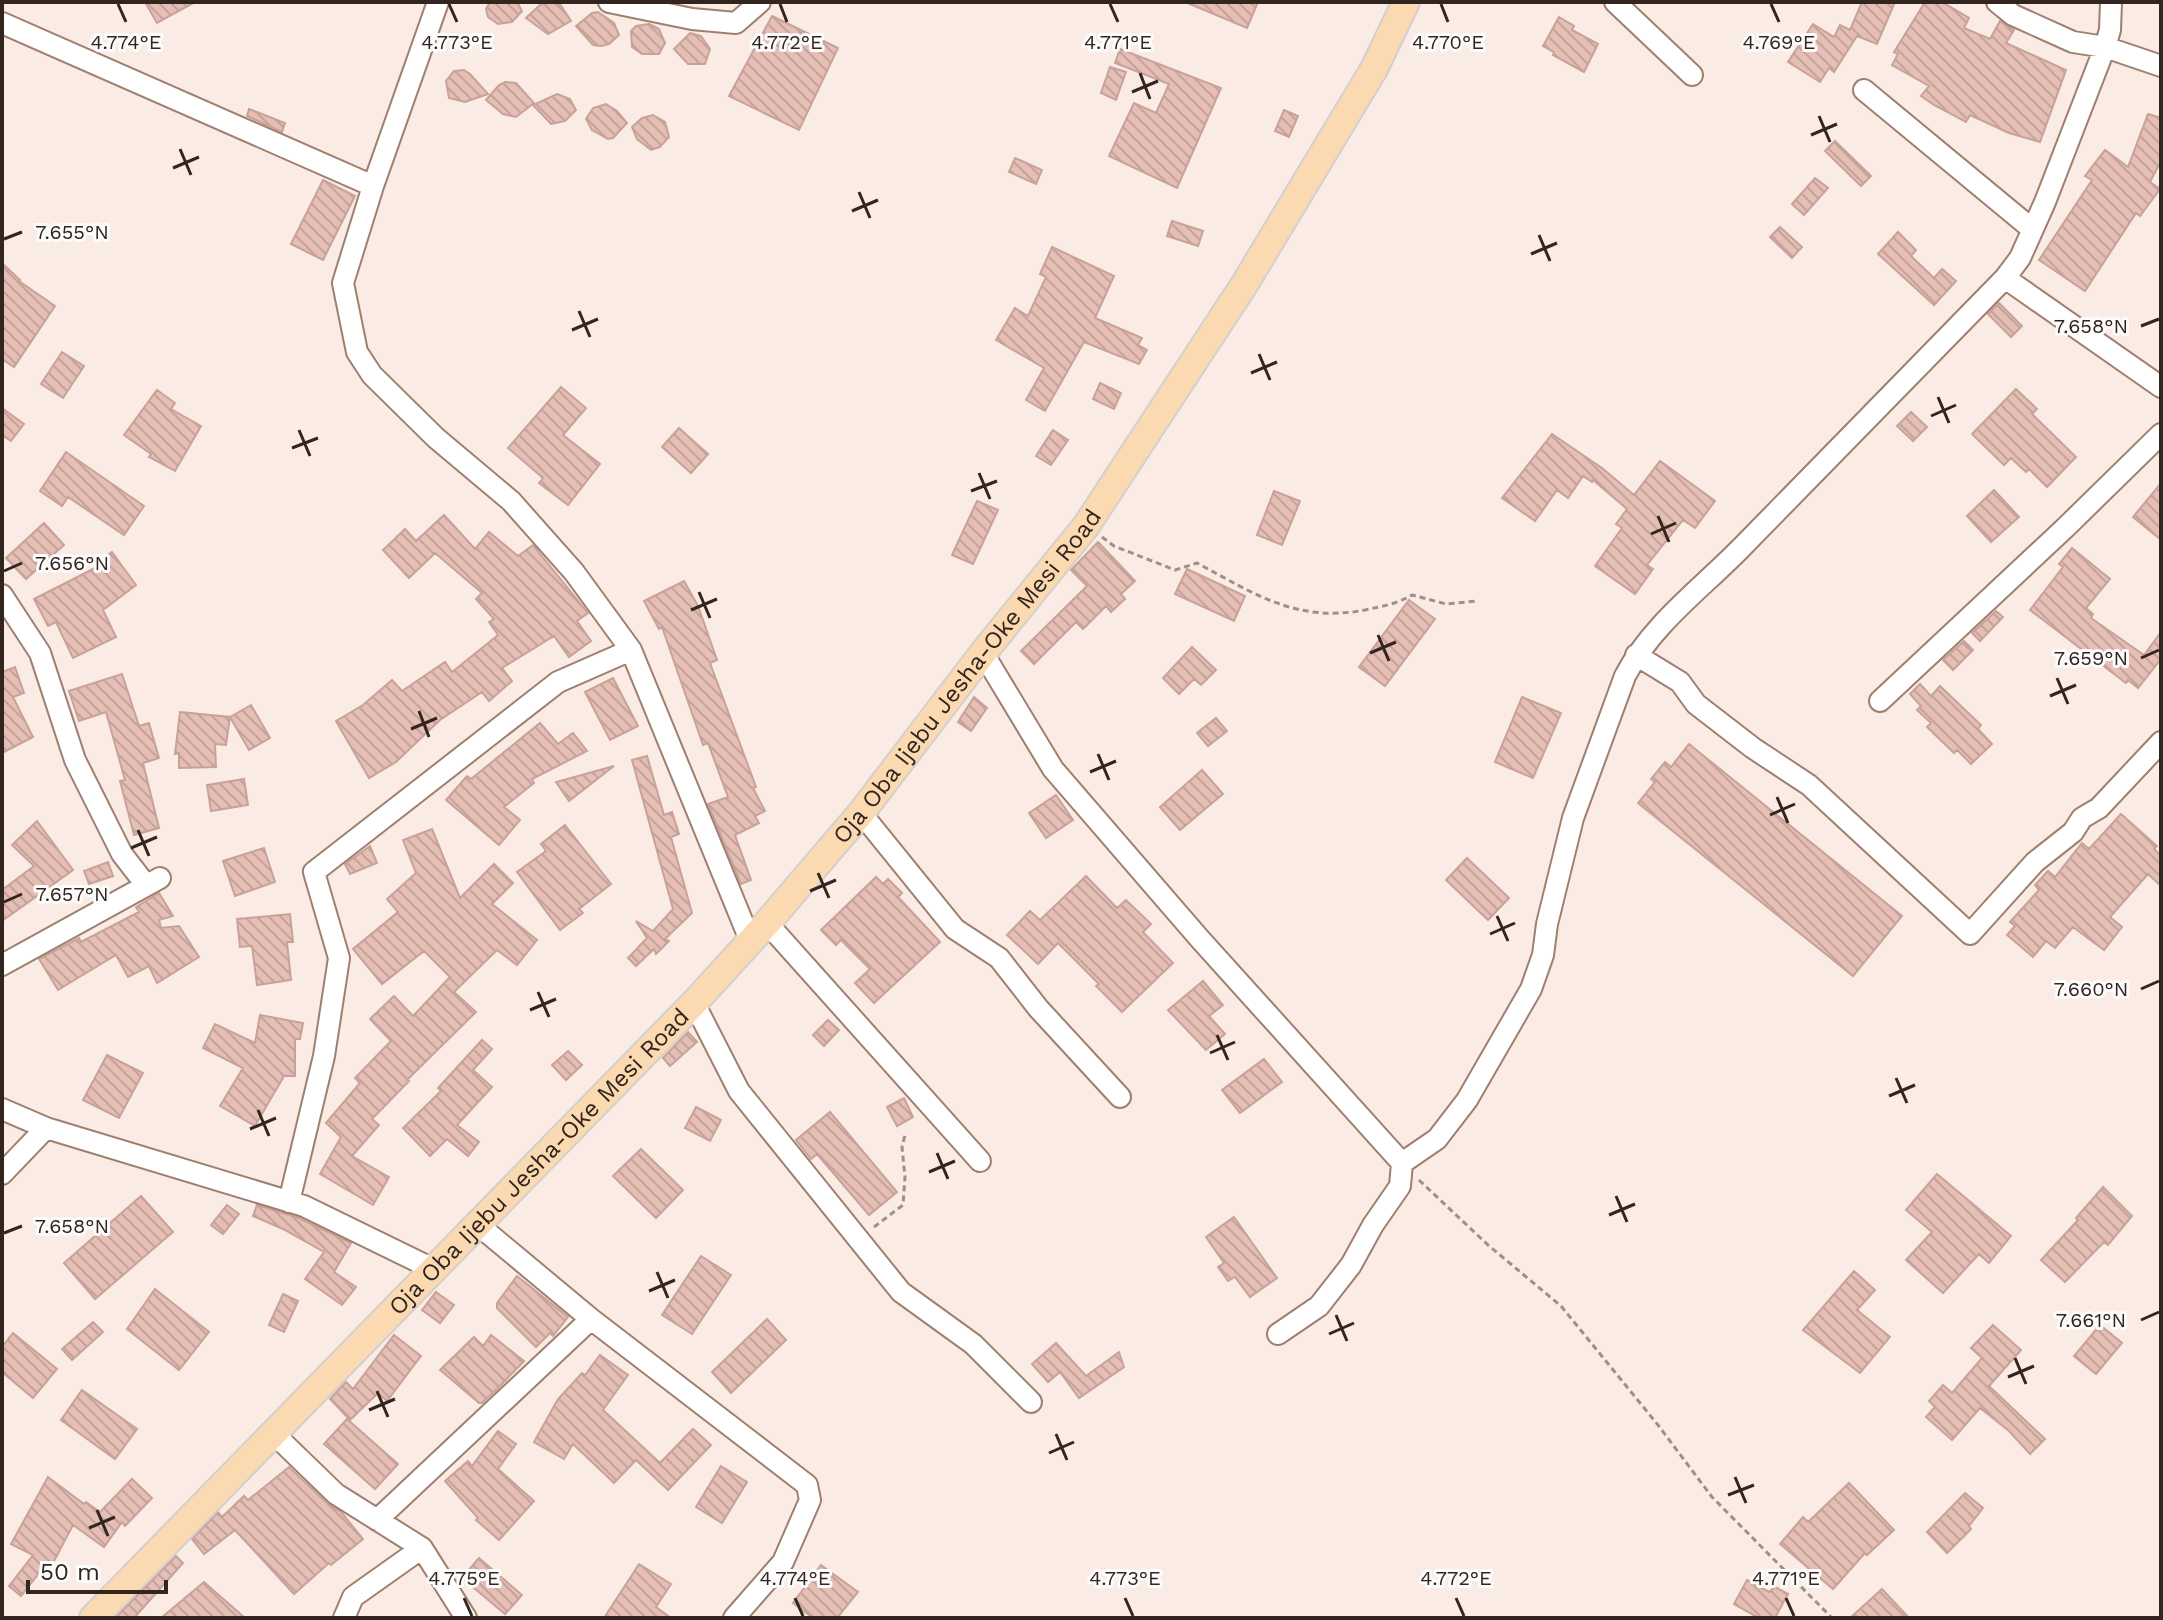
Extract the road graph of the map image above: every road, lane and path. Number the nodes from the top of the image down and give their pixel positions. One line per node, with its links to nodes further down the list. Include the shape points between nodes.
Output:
1 (438, 2): 13 (street)
2 (609, 2): 3 (street, via 736,23)
3 (760, 2)
4 (1406, 2): 18 (main road, Oja Oba Ijebu Jesha-Oke Mesi Road, via 1374,69 1244,285)
5 (1615, 2): 11 (street)
6 (1997, 2): 9 (street, via 2013,15 2073,42)
7 (2111, 2): 9 (street)
8 (2, 23): 13 (street)
9 (2105, 47): 10 (street); 14 (street)
10 (2161, 66)
11 (1692, 75)
12 (1864, 90): 14 (street)
13 (373, 186): 21 (street, via 343,283 357,352 372,375 436,438 511,501 574,572)
14 (2032, 229): 15 (street)
15 (2005, 278): 16 (street); 23 (street)
16 (2161, 387)
17 (2161, 434): 24 (street)
18 (1086, 526): 20 (path, via 1114,546 1175,570 1197,563 1290,609 1342,614 1398,604 1412,595 1446,604); 22 (main road, Oja Oba Ijebu Jesha-Oke Mesi Road)
19 (2, 595): 28 (street, via 40,653 75,760 122,854 153,882)
20 (1476, 601)
21 (631, 650): 27 (street); 37 (street, via 558,682 314,872 339,958 324,1056)
22 (983, 653): 26 (main road, Oja Oba Ijebu Jesha-Oke Mesi Road); 35 (street, via 1053,769)
23 (1636, 655): 25 (street, via 1680,682 1696,704 1809,785 1970,934 2035,862 2099,808); 35 (street, via 1573,818 1531,989 1467,1100 1437,1139)
24 (1880, 701)
25 (2161, 742)
26 (861, 813): 27 (main road, Oja Oba Ijebu Jesha-Oke Mesi Road); 30 (street, via 955,929 999,958)
27 (759, 932): 29 (main road, Oja Oba Ijebu Jesha-Oke Mesi Road); 34 (street)
28 (2, 965)
29 (694, 1003): 38 (main road, Oja Oba Ijebu Jesha-Oke Mesi Road); 39 (street, via 739,1091)
30 (1120, 1097)
31 (2, 1109): 32 (street)
32 (46, 1128): 36 (street); 37 (street)
33 (905, 1135): 39 (path, via 903,1205)
34 (980, 1161)
35 (1402, 1163): 42 (street, via 1400,1186 1351,1265 1319,1306); 51 (path, via 1561,1306 1712,1497)
36 (2, 1174)
37 (289, 1202): 40 (street)
38 (477, 1224): 40 (main road, Oja Oba Ijebu Jesha-Oke Mesi Road); 41 (street)
39 (858, 1238): 43 (street, via 901,1292 973,1344)
40 (433, 1269): 44 (main road, Oja Oba Ijebu Jesha-Oke Mesi Road)
41 (591, 1319): 45 (street); 50 (street, via 807,1485 810,1500 783,1562)
42 (1278, 1334)
43 (1031, 1402)
44 (273, 1433): 45 (street, via 336,1494); 47 (main road, Oja Oba Ijebu Jesha-Oke Mesi Road)
45 (377, 1520): 46 (street)
46 (422, 1548): 48 (street, via 353,1597); 49 (street)
47 (93, 1618)
48 (344, 1618)
49 (466, 1618)
50 (734, 1618)
51 (1832, 1618)

